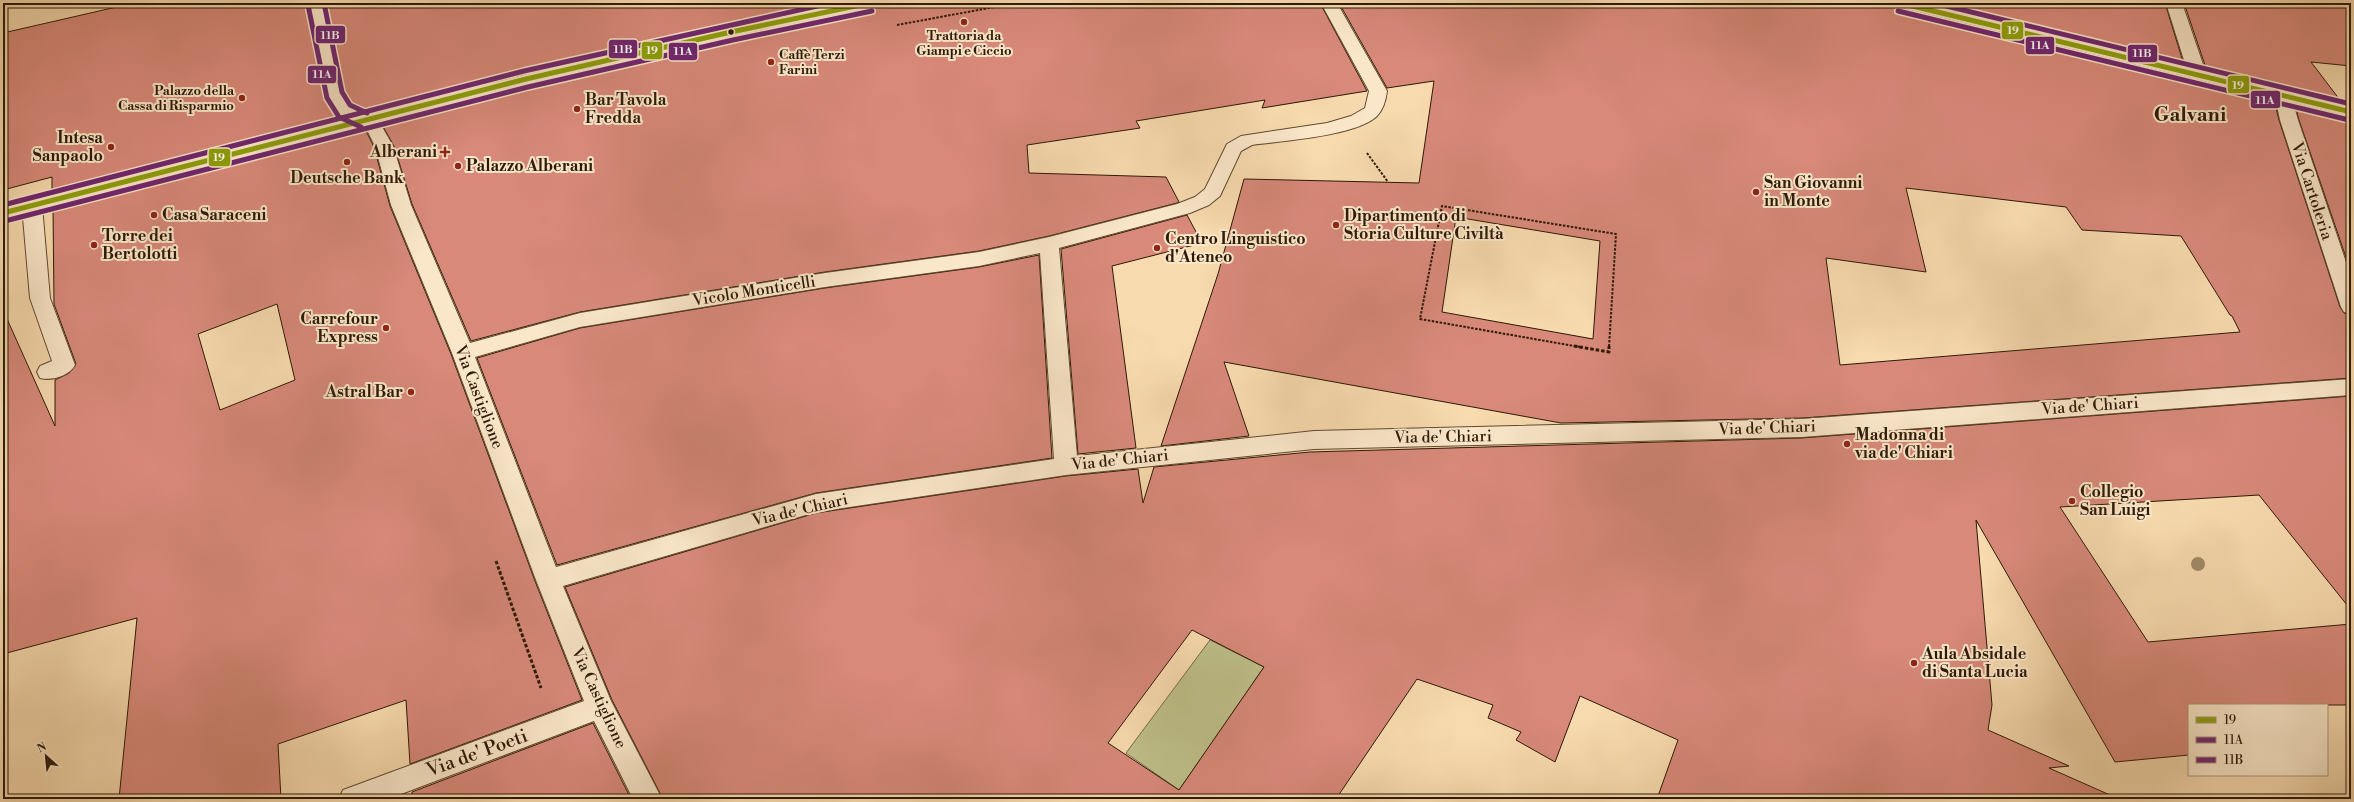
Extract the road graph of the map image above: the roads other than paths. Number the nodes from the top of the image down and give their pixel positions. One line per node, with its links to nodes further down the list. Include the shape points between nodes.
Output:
1 (316, 3): 9 (street, Via Castiglione, via 334,95 346,111)
2 (870, 3): 9 (street, via 623,56)
3 (1329, 3): 12 (street, Vicolo Monticelli, via 1378,91 1377,102 1369,115 1349,124 1247,140 1233,148 1213,192 1202,201 1183,210)
4 (1900, 3): 6 (street)
5 (2174, 3): 6 (street)
6 (2198, 76): 7 (street)
7 (2284, 96): 8 (street); 13 (street, Via Cartoleria, via 2289,120)
8 (2351, 112)
9 (364, 120): 10 (street); 14 (street, Via Castiglione, via 375,129 384,146 401,205)
10 (32, 206): 11 (street); 15 (street, via 40,298 64,365)
11 (3, 214)
12 (1049, 244): 14 (street, Vicolo Monticelli, via 979,259 825,280 580,320); 17 (street)
13 (2351, 308)
14 (462, 353): 18 (street, Via Castiglione)
15 (48, 372)
16 (2351, 387): 17 (street, Via de' Chiari, via 1802,428 1314,440)
17 (1066, 466): 18 (street, Via de' Chiari, via 816,503)
18 (548, 580): 19 (street, Via Castiglione)
19 (600, 707): 20 (street, Via de' Poeti); 21 (street, Via Castiglione)
20 (353, 799)
21 (648, 799)

